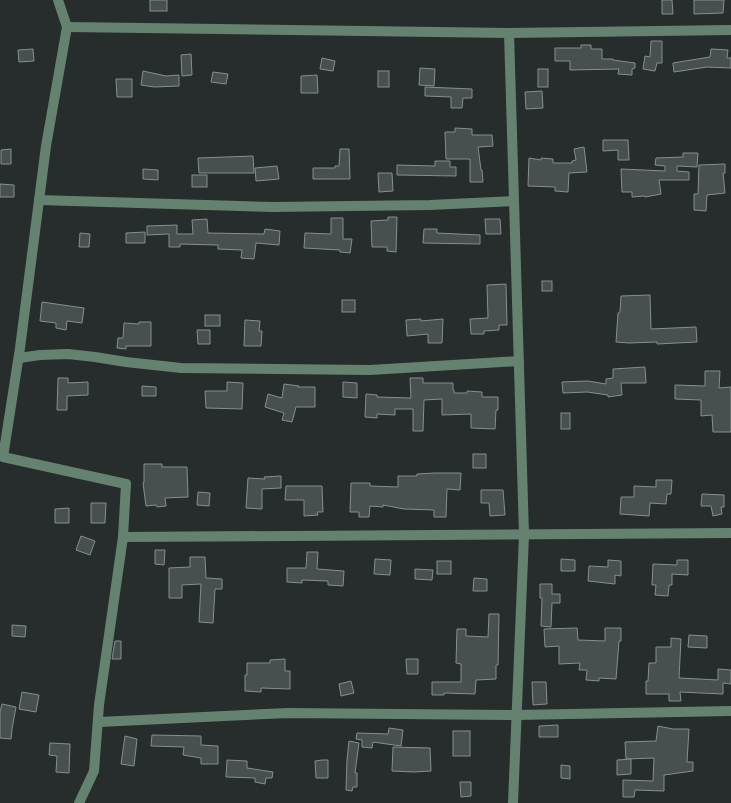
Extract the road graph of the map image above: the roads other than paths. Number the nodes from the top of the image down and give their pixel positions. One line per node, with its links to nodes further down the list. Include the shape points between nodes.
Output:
1 (58, 0): 2 (street)
2 (67, 26): 4 (street); 5 (street)
3 (731, 30): 4 (street)
4 (509, 33): 6 (street)
5 (39, 200): 6 (street, via 273,207); 7 (street)
6 (514, 201): 8 (street)
7 (19, 358): 8 (street, via 68,354 181,368 370,370); 11 (street, via 3,457 126,484)
8 (519, 360): 10 (street)
9 (731, 533): 10 (street)
10 (524, 535): 11 (street); 13 (street)
11 (123, 537): 14 (street, via 99,705)
12 (731, 711): 13 (street)
13 (516, 715): 14 (street, via 288,713); 16 (street)
14 (99, 722): 15 (street, via 94,770)
15 (79, 803)
16 (513, 803)

